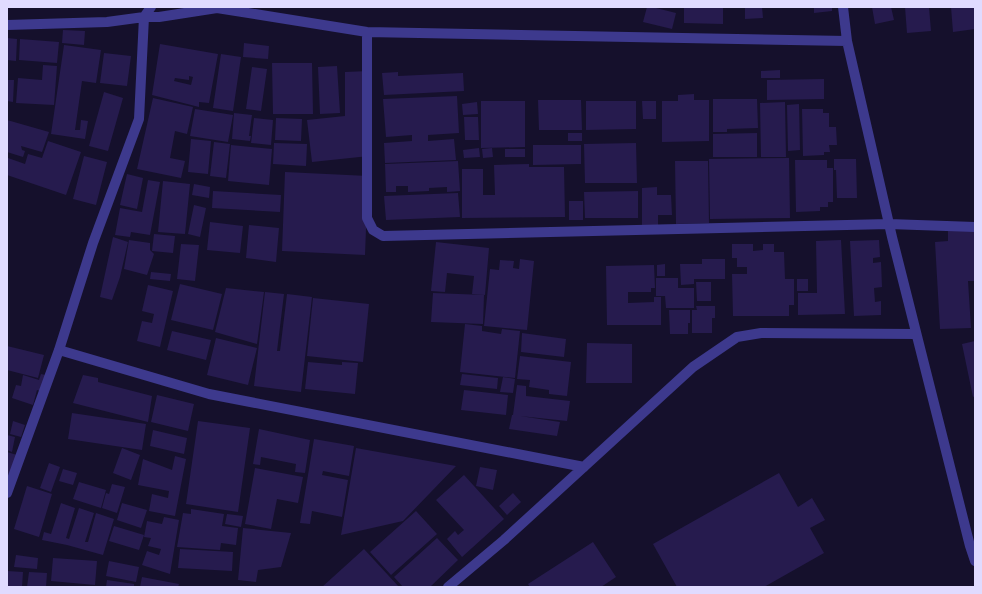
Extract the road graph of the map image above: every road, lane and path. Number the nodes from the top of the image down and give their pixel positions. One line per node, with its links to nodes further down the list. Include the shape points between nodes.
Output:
1 (150, 7): 3 (street)
2 (843, 7): 6 (street)
3 (144, 17): 4 (street, via 107,22); 5 (street, via 159,18 218,8); 10 (street, via 139,119 93,243)
4 (7, 25)
5 (367, 32): 6 (street); 7 (street, via 367,218 373,230 384,236)
6 (847, 41): 7 (street)
7 (889, 224): 8 (street); 9 (street)
8 (975, 227)
9 (916, 334): 11 (street, via 762,333 737,337 693,368); 13 (street)
10 (59, 350): 11 (street, via 209,394); 12 (street)
11 (584, 467): 14 (street)
12 (7, 492)
13 (975, 560)
14 (448, 587)

